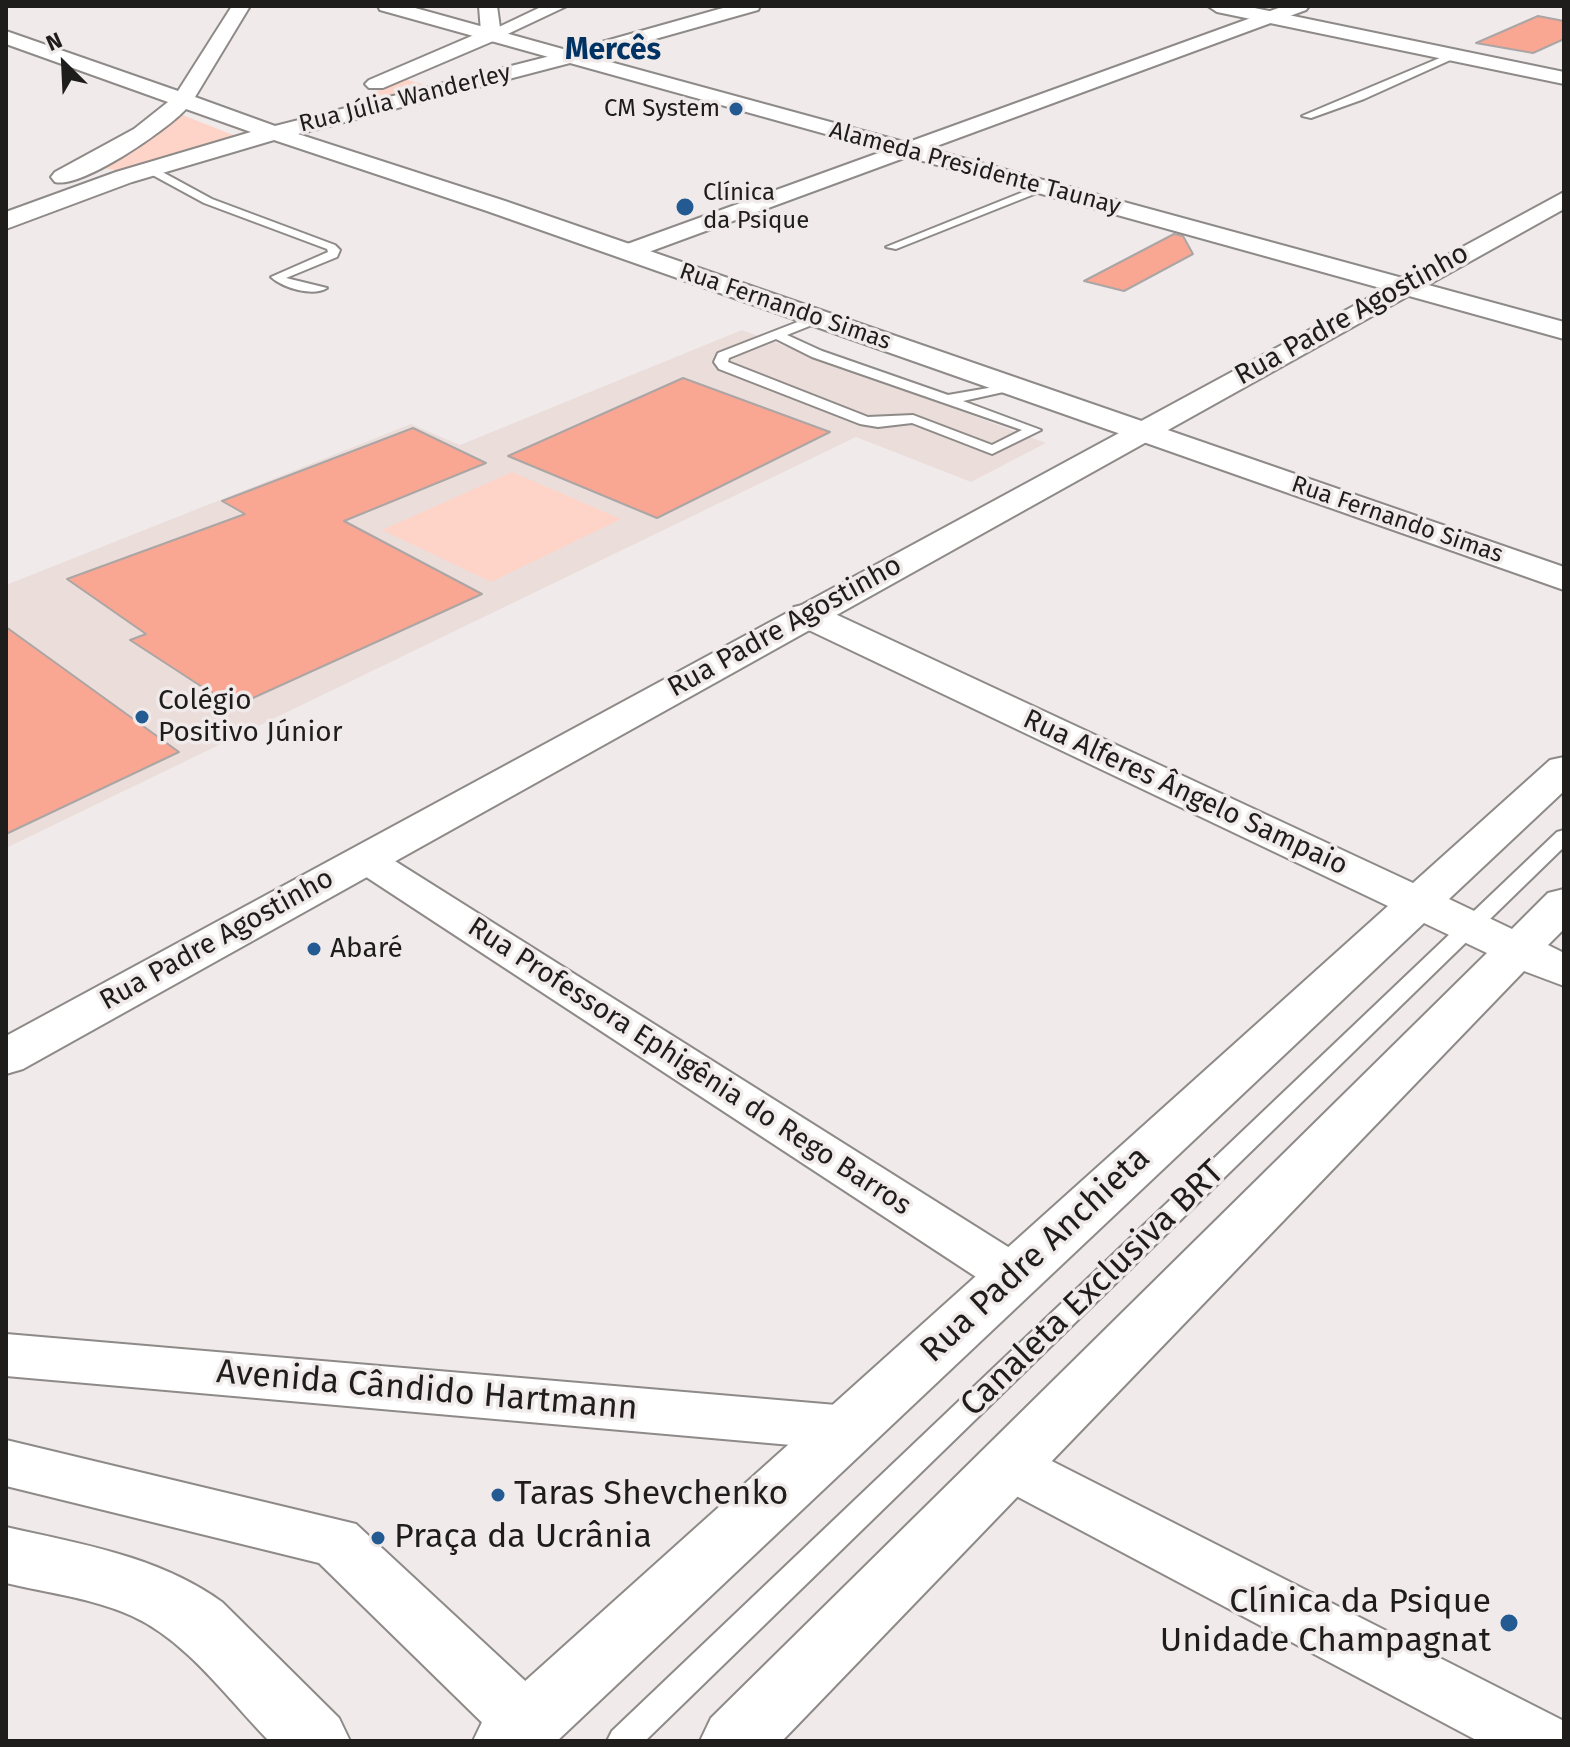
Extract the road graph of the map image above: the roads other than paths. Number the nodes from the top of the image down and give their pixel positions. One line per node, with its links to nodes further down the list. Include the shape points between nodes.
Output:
1 (241, 6): 13 (main road)
2 (387, 6): 8 (main road, Alameda Presidente Taunay)
3 (558, 6): 8 (street, via 530,18)
4 (751, 6): 11 (main road, Rua Júlia Wanderley)
5 (1300, 6): 7 (street)
6 (1224, 7): 7 (main road)
7 (1270, 17): 10 (main road); 20 (street)
8 (490, 20): 11 (main road, Alameda Presidente Taunay); 19 (main road)
9 (6, 37): 14 (main road, Rua Fernando Simas)
10 (1454, 55): 12 (main road); 16 (lane)
11 (570, 57): 19 (main road, Rua Júlia Wanderley); 20 (main road, Alameda Presidente Taunay)
12 (1564, 78)
13 (197, 79): 14 (main road); 15 (main road)
14 (144, 87): 15 (main road, Rua Fernando Simas)
15 (182, 101): 17 (main road, Rua Fernando Simas); 18 (main road)
16 (1307, 116)
17 (238, 121): 18 (main road); 19 (main road, Rua Fernando Simas)
18 (157, 123): 21 (main road)
19 (274, 133): 22 (main road, Rua Júlia Wanderley); 29 (main road, Rua Fernando Simas)
20 (906, 150): 24 (main road, Alameda Presidente Taunay); 29 (street)
21 (101, 157): 23 (main road, via 92,175); 26 (main road)
22 (151, 170): 23 (main road, Rua Júlia Wanderley); 31 (lane, via 208,201 331,247 333,254 277,277 288,284)
23 (124, 177): 27 (main road, Rua Júlia Wanderley)
24 (1043, 187): 28 (lane); 30 (main road, Alameda Presidente Taunay)
25 (1564, 199): 30 (main road, Rua Padre Agostinho)
26 (6, 206)
27 (6, 221)
28 (892, 247)
29 (627, 252): 32 (main road, Rua Fernando Simas)
30 (1403, 287): 33 (main road, Alameda Presidente Taunay); 37 (main road, Rua Padre Agostinho)
31 (321, 288)
32 (818, 318): 34 (lane); 35 (main road, Rua Fernando Simas)
33 (1564, 331)
34 (777, 335): 36 (lane); 36 (lane, via 723,356 721,362 865,421 913,419 992,450 1034,430)
35 (1012, 386): 36 (lane); 37 (main road, Rua Fernando Simas)
36 (946, 400)
37 (1141, 431): 38 (main road, Rua Fernando Simas); 39 (main road, Rua Padre Agostinho)
38 (1564, 579)
39 (807, 615): 42 (main road, Rua Padre Agostinho); 43 (main road, Rua Alferes Ângelo Sampaio)
40 (1564, 769): 43 (main road, Rua Padre Anchieta)
41 (1564, 836): 45 (lane, Canaleta Exclusiva BRT)
42 (365, 859): 46 (main road, Rua Padre Agostinho); 47 (street, Rua Professora Ephigênia do Rego Barros)
43 (1418, 903): 45 (main road, Rua Alferes Ângelo Sampaio); 47 (main road, Rua Padre Anchieta)
44 (1564, 903): 45 (main road)
45 (1517, 949): 51 (main road); 55 (lane, Canaleta Exclusiva BRT)
46 (6, 1057)
47 (1014, 1276): 49 (main road, Rua Padre Anchieta)
48 (6, 1355): 49 (street, Avenida Cândido Hartmann)
49 (848, 1428): 53 (main road, Rua Padre Anchieta)
50 (6, 1463): 53 (street, via 336,1542)
51 (1008, 1465): 56 (main road); 57 (street)
52 (6, 1555): 54 (main road, via 131,1587 178,1606)
53 (518, 1733)
54 (315, 1741)
55 (623, 1741)
56 (735, 1741)
57 (1540, 1741)

